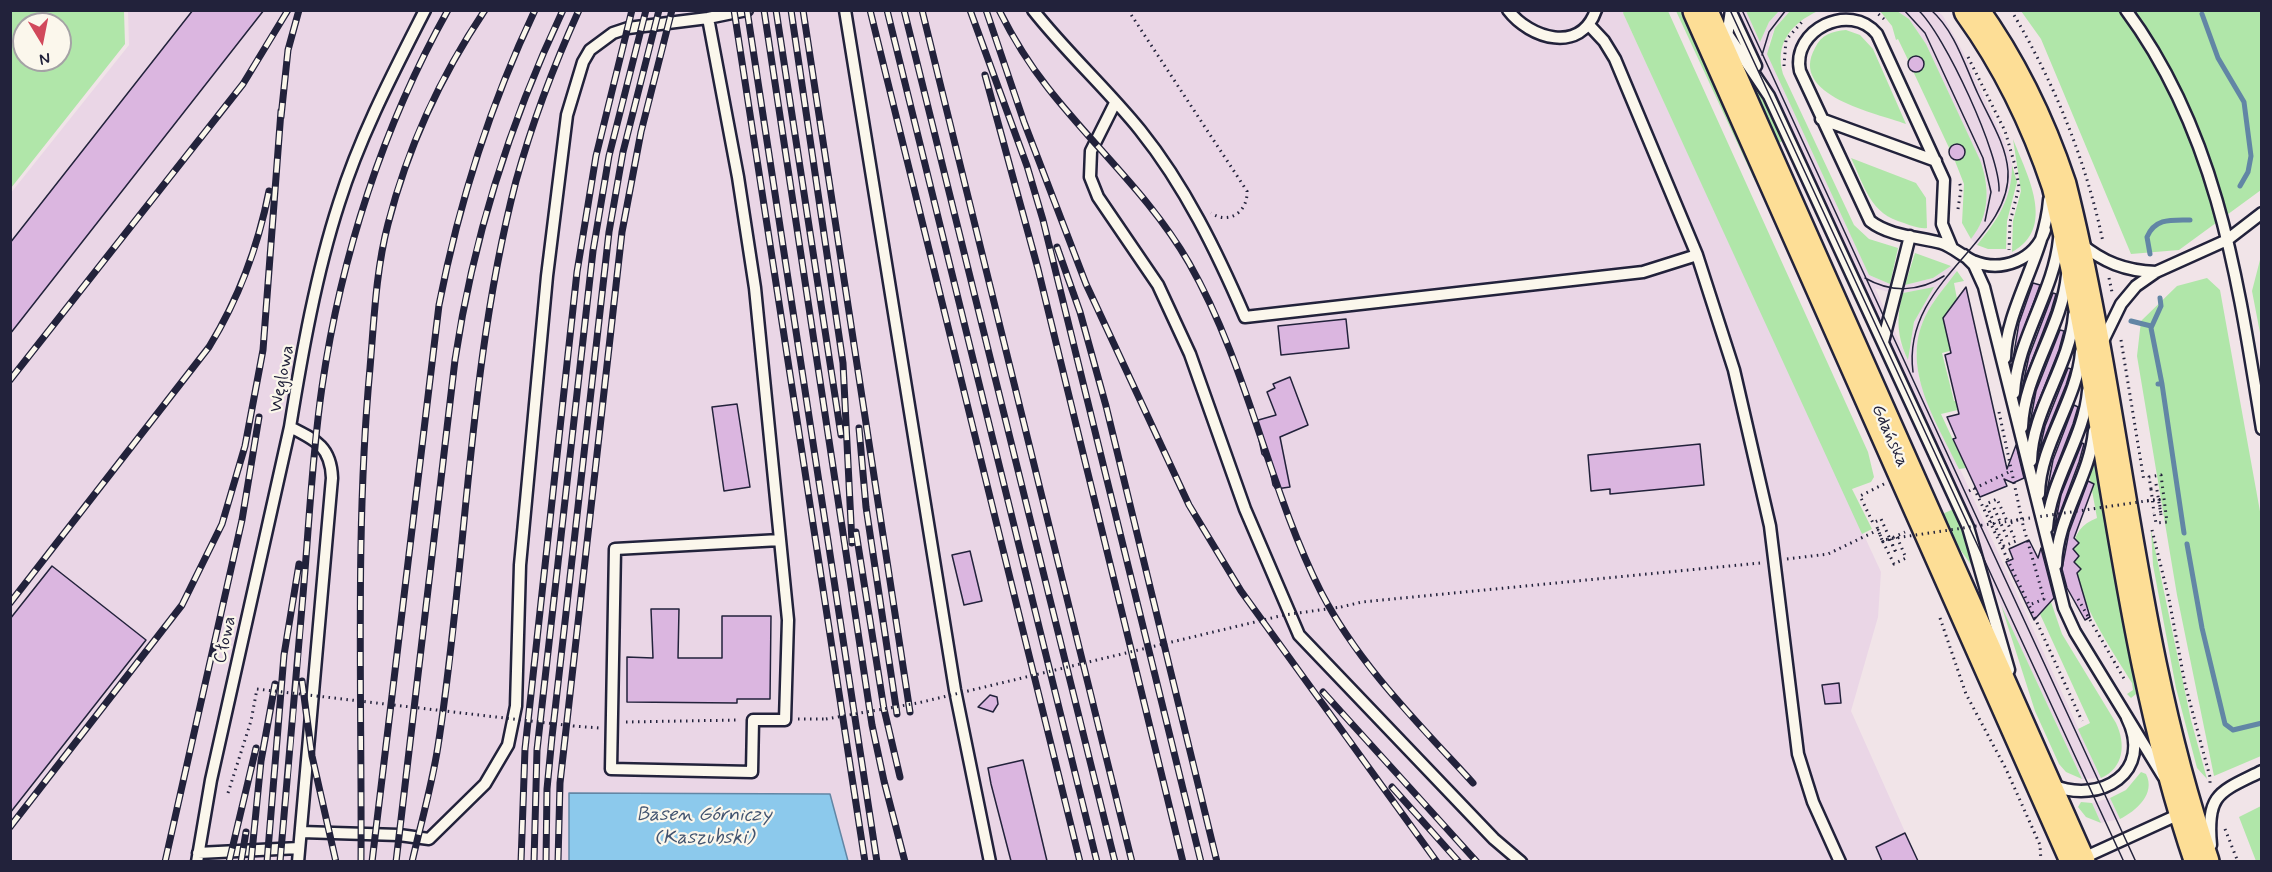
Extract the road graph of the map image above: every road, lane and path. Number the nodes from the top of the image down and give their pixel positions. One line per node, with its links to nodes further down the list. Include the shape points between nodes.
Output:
1 (424, 10): 43 (lane, Węglowa, via 367,128 339,203)
2 (747, 10): 12 (lane)
3 (845, 10): 94 (lane, via 955,690)
4 (1033, 10): 19 (lane)
5 (1128, 10): 25 (path, via 1247,191 1247,201 1239,213 1229,218 1208,211)
6 (1508, 10): 14 (lane, via 1524,26 1552,38 1566,38)
7 (1596, 10): 14 (lane)
8 (1710, 10): 15 (lane)
9 (2126, 10): 29 (lane, via 2185,109 2215,187)
10 (1720, 11): 15 (lane); 18 (main road, Gdańska)
11 (1972, 12): 22 (main road, via 2019,87)
12 (708, 18): 70 (lane, via 755,288); 89 (lane, via 628,28 600,40 583,62 567,115 547,276 520,565 516,706 508,745 485,784 429,839)
13 (1805, 20): 17 (path, via 1784,46)
14 (1589, 25): 31 (lane, via 1615,59)
15 (1727, 34): 18 (lane); 18 (lane, via 1728,63)
16 (1968, 57): 33 (path, via 2005,131 2016,169 2019,187 2010,222)
17 (1786, 74)
18 (1755, 99): 38 (lane); 85 (main road, Gdańska)
19 (1115, 102): 25 (lane, via 1147,140); 95 (lane, via 1091,151 1090,177 1098,197 1158,285 1190,354 1245,509 1299,635 1494,839)
20 (1821, 119): 21 (lane); 21 (lane, via 1800,71 1802,46 1812,33 1835,21 1860,21 1872,27 1881,41); 27 (lane, via 1868,218 1878,227)
21 (1936, 161): 30 (lane, via 1946,188 1942,224)
22 (2052, 165): 23 (main road); 26 (lane)
23 (2062, 200): 26 (main road); 42 (lane, via 2056,260 2016,375)
24 (2262, 213): 29 (lane)
25 (1196, 214): 31 (lane, via 1245,317 1643,272)
26 (2057, 232): 32 (lane, via 2013,263 1987,265); 34 (main road); 40 (lane, via 2008,336); 45 (lane, via 2063,300 2025,405)
27 (1910, 236): 30 (lane); 38 (lane)
28 (2102, 239): 34 (path)
29 (2227, 240): 35 (lane); 44 (lane)
30 (1952, 248): 32 (lane)
31 (1697, 255): 74 (lane, via 1746,417)
32 (1964, 255): 40 (lane, via 1983,282)
33 (2009, 255)
34 (2092, 267): 35 (lane); 36 (main road); 37 (path); 47 (lane, via 2033,443)
35 (2156, 272): 37 (lane, via 2136,286)
36 (2084, 309): 39 (main road); 58 (lane, via 2078,370 2041,476)
37 (2116, 314): 39 (lane); 56 (path)
38 (1883, 342): 85 (lane, via 1971,534)
39 (2095, 365): 72 (lane, via 2085,407 2050,507); 75 (lane, via 2092,445 2058,544); 88 (main road, via 2151,669)
40 (2007, 379): 42 (lane)
41 (1997, 405): 46 (path)
42 (2016, 414): 45 (lane)
43 (290, 427): 89 (lane, Węglowa, via 327,451 332,478); 91 (lane, Cłowa)
44 (2262, 429)
45 (2024, 448): 47 (lane)
46 (2011, 471): 50 (path); 60 (path)
47 (2032, 482): 58 (lane)
48 (1886, 483): 69 (path, via 1860,496 1873,523 1881,519)
49 (2156, 484): 54 (path)
50 (1974, 488): 51 (path); 62 (path)
51 (1969, 491)
52 (2164, 499): 53 (path, bridge, via 2167,522 2156,523); 53 (path, bridge, via 2161,475 2149,477); 54 (path)
53 (2152, 500): 54 (path, bridge); 64 (path, bridge)
54 (2159, 500): 56 (path); 59 (path, bridge)
55 (2084, 501): 61 (path)
56 (2147, 501): 86 (path)
57 (1994, 508): 63 (path)
58 (2041, 515): 72 (lane)
59 (2161, 516)
60 (2022, 518): 64 (path); 77 (path, via 2044,598)
61 (2077, 520)
62 (1992, 522): 63 (path, bridge); 64 (path, via 1986,504 1997,499); 64 (path, via 2004,546 2016,541); 67 (path, bridge); 77 (path)
63 (2001, 522): 64 (path, bridge); 68 (path)
64 (2007, 523)
65 (1877, 529): 69 (path, bridge, via 1882,540); 71 (path); 74 (path, via 1828,554)
66 (1907, 531): 69 (path)
67 (1897, 537): 69 (path, bridge); 71 (path, via 1906,558 1894,564)
68 (2007, 537)
69 (1890, 539): 71 (path); 73 (path, bridge)
70 (780, 540): 81 (lane, via 788,621 785,720); 83 (lane, via 615,549)
71 (1883, 542)
72 (2049, 549): 75 (lane)
73 (1897, 555)
74 (1775, 562): 80 (path, bridge, via 1362,602 1284,615 918,703 826,719); 96 (lane, via 1798,754 1813,802)
75 (2057, 583): 79 (lane, via 2068,617)
76 (2075, 591): 78 (path)
77 (2029, 606): 82 (path)
78 (2128, 686)
79 (2127, 718): 85 (lane, via 2134,740 2131,759 2112,785 2075,792 2054,786); 88 (lane)
80 (799, 719)
81 (753, 720): 83 (path); 83 (lane, via 752,772 611,769)
82 (2082, 721)
83 (611, 725): 87 (path, bridge, via 573,726 257,689)
84 (2262, 771): 92 (lane, via 2214,800)
85 (2039, 776): 97 (main road, Gdańska)
86 (2209, 785)
87 (228, 793)
88 (2185, 812): 92 (main road); 97 (lane, Gdańska)
89 (301, 832): 90 (lane, Węglowa)
90 (299, 848): 91 (lane); 93 (lane, Węglowa)
91 (197, 857)
92 (2207, 857)
93 (298, 861)
94 (990, 861)
95 (1521, 861)
96 (1840, 861)
97 (2077, 861)

